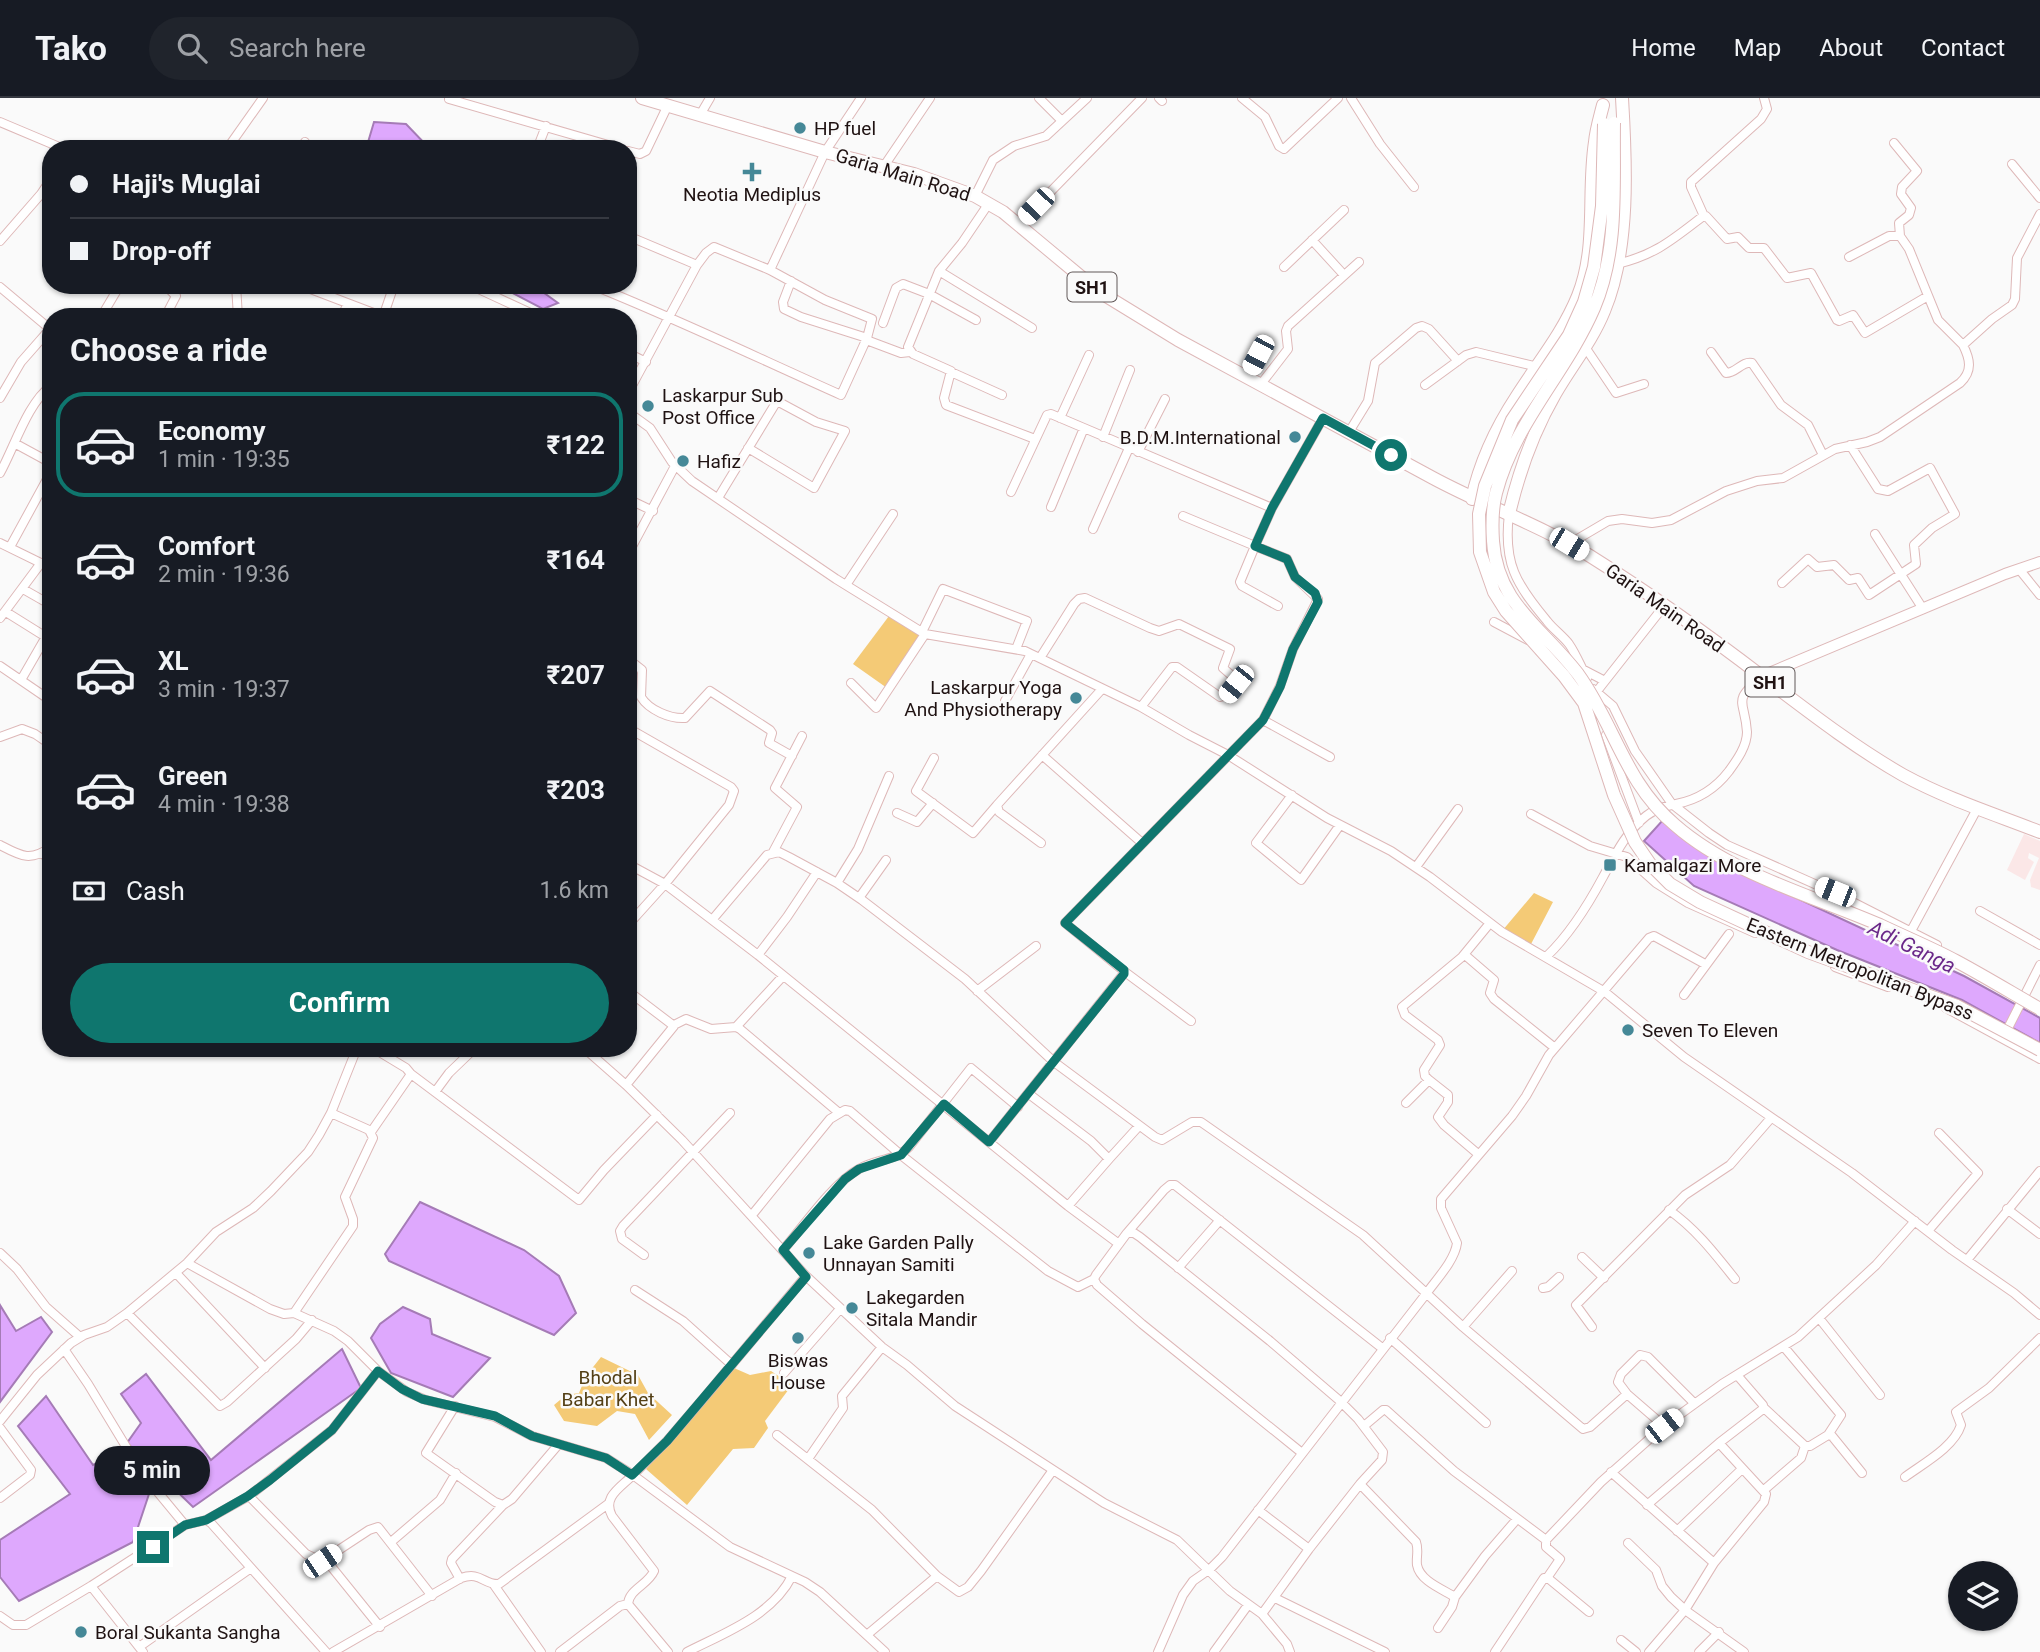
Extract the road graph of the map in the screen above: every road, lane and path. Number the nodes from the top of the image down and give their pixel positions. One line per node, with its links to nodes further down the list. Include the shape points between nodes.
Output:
1 (263, 98): 24 (street)
2 (642, 98): 17 (main road, Garia Main Road / SH1)
3 (710, 98): 18 (street)
4 (861, 98): 28 (street)
5 (929, 98): 31 (street)
6 (1039, 98): 19 (street)
7 (1087, 98): 19 (street)
8 (1142, 98): 40 (street)
9 (1242, 98): 10 (street, via 1265,117 1284,149)
10 (1338, 98)
11 (1351, 98): 32 (street)
12 (1616, 98): 21 (main road)
13 (1622, 98): 47 (main road, via 1623,206)
14 (1764, 98): 39 (street, via 1767,109 1761,119 1691,182)
15 (449, 99): 22 (street)
16 (1603, 102): 21 (main road, Eastern Metropolitan Bypass); 80 (main road, via 1594,143 1587,269 1578,296)
17 (668, 105): 18 (main road, Garia Main Road / SH1); 29 (street, via 646,151)
18 (700, 115): 28 (main road, Garia Main Road / SH1)
19 (1062, 121): 34 (street, via 1045,136 1014,146 993,160)
20 (0, 122): 23 (street)
21 (1609, 124): 214 (main road, Eastern Metropolitan Bypass, bridge, via 1613,236 1596,305 1505,462 1492,520 1496,570 1502,583 1578,675 1638,784 1674,825 1730,863 1953,959); 220 (main road, Eastern Metropolitan Bypass, bridge, via 1594,267 1584,302 1569,335 1512,420 1485,486 1479,514 1480,552 1494,593 1584,703 1634,842 1670,884 1808,951 1958,1006)
22 (546, 126): 25 (street); 26 (street)
23 (43, 140)
24 (233, 140)
25 (541, 140)
26 (592, 140)
27 (1894, 143): 41 (street, via 1917,171 1902,187 1901,194 1911,208 1899,223)
28 (825, 152): 31 (main road, Garia Main Road / SH1); 50 (street)
29 (637, 153)
30 (2012, 164): 35 (street)
31 (884, 166): 34 (main road, Garia Main Road / SH1)
32 (1414, 187)
33 (42, 192): 44 (street)
34 (975, 196): 36 (main road, Garia Main Road / SH1)
35 (2040, 198)
36 (989, 203): 40 (main road, Garia Main Road / SH1); 51 (street)
37 (1344, 210): 43 (street)
38 (2040, 214): 72 (street, via 2017,258 2012,305)
39 (1704, 216): 47 (street, via 1662,248); 59 (street, via 1727,239 1738,237 1749,248 1762,246 1787,278 1811,273 1837,320 1853,314 1865,333)
40 (1019, 224): 83 (main road, Garia Main Road / SH1, via 1098,291)
41 (1900, 236): 45 (street, via 1889,236); 59 (street)
42 (637, 240): 48 (street)
43 (1312, 240): 49 (street); 52 (street)
44 (0, 241)
45 (1849, 257)
46 (1359, 262): 52 (street)
47 (1617, 264): 73 (main road, via 1604,312)
48 (697, 265): 50 (street, via 714,247); 64 (street)
49 (1284, 267)
50 (770, 270): 53 (street)
51 (939, 271): 58 (street); 68 (street)
52 (1344, 275): 85 (street, via 1287,328 1288,349)
53 (791, 281): 70 (street, via 872,319); 70 (street, via 784,309)
54 (0, 287): 66 (street)
55 (323, 294): 60 (street)
56 (489, 294): 63 (street)
57 (615, 294): 64 (street)
58 (929, 294): 65 (street); 67 (street, via 899,285); 74 (street, via 908,345)
59 (1928, 296): 72 (street, via 1942,326)
60 (348, 304): 61 (street); 62 (street)
61 (346, 308)
62 (359, 308)
63 (520, 308)
64 (670, 316): 70 (street, via 841,395); 79 (street)
65 (976, 320)
66 (42, 322)
67 (883, 323)
68 (1032, 328)
69 (42, 338): 90 (street)
70 (867, 338): 74 (street, via 901,353)
71 (1265, 344): 83 (street)
72 (1962, 345): 100 (street, via 1970,370 1960,383 1880,437)
73 (1585, 347): 86 (street, via 1616,393); 117 (main road, via 1537,427)
74 (910, 352): 82 (street)
75 (1711, 352): 104 (street, via 1726,373 1752,363 1782,405 1808,425)
76 (1089, 355): 92 (street)
77 (637, 358): 79 (street)
78 (1458, 360): 80 (street, via 1483,352); 87 (street); 96 (street, via 1427,327 1416,328 1375,363 1368,401)
79 (646, 362): 84 (street)
80 (1538, 367): 111 (main road, via 1494,435)
81 (1130, 370): 97 (street)
82 (951, 372): 89 (street); 98 (street, via 946,405)
83 (1247, 376): 85 (main road, Garia Main Road / SH1)
84 (637, 378)
85 (1261, 384): 93 (main road, Garia Main Road / SH1)
86 (1644, 384)
87 (1425, 386)
88 (42, 395): 99 (street)
89 (1002, 395)
90 (0, 398)
91 (1165, 399): 103 (street)
92 (1060, 418): 95 (street); 98 (street, via 1047,415)
93 (1323, 418): 96 (main road, Garia Main Road / SH1); 114 (street)
94 (637, 419): 106 (street, via 653,431)
95 (1084, 428): 97 (street); 113 (street)
96 (1349, 432): 111 (main road, Garia Main Road / SH1)
97 (1103, 437): 102 (street)
98 (1035, 439): 109 (street)
99 (16, 444): 105 (street); 107 (street)
100 (1850, 445): 104 (street); 129 (street, via 1878,489 1888,491 1930,468 1955,514 1914,545 1916,564)
101 (748, 448): 101 (street, via 776,401 845,431 814,488); 110 (street)
102 (1129, 448): 103 (street); 119 (street)
103 (1138, 452): 114 (street)
104 (1823, 456): 123 (street, via 1792,475 1726,491 1671,520 1608,521)
105 (42, 458)
106 (675, 466): 110 (street); 115 (street)
107 (0, 472)
108 (42, 488): 125 (street)
109 (1011, 492)
110 (718, 498): 131 (street)
111 (1472, 499): 117 (main road, Garia Main Road / SH1)
112 (637, 503): 115 (street)
113 (1051, 507)
114 (1272, 508): 124 (street)
115 (653, 510): 121 (street)
116 (892, 514): 131 (street)
117 (1509, 514): 123 (main road, Garia Main Road / SH1); 147 (street, via 1507,555 1520,586 1569,644)
118 (1183, 516): 124 (street)
119 (1093, 529)
120 (1875, 534): 129 (street)
121 (637, 538)
122 (0, 543): 125 (street)
123 (1569, 544): 136 (main road, Garia Main Road / SH1)
124 (1255, 546): 135 (street, via 1240,582); 158 (street, via 1287,559 1295,577 1318,599)
125 (10, 547): 127 (street)
126 (2040, 562): 128 (main road)
127 (41, 563): 132 (street)
128 (2019, 569): 133 (street); 137 (main road)
129 (1900, 574): 130 (street, via 1869,595 1858,579 1849,580 1833,565 1817,567 1808,559); 137 (street)
130 (1782, 583)
131 (846, 585): 140 (street)
132 (23, 589): 134 (street); 138 (street)
133 (2040, 595)
134 (42, 600)
135 (1278, 606)
136 (1664, 606): 148 (main road, Garia Main Road / SH1); 150 (street)
137 (1923, 609): 148 (main road)
138 (3, 615): 141 (street)
139 (1494, 622): 147 (street)
140 (923, 633): 143 (street); 143 (street, via 943,589 1027,621); 151 (street, via 876,708)
141 (42, 635)
142 (42, 644): 149 (street)
143 (1016, 649): 144 (street)
144 (1035, 656): 152 (street); 155 (street); 156 (street, via 1074,604 1085,598 1150,628 1160,631 1179,624 1230,649 1223,668 1238,681 1227,695 1220,696 1172,667)
145 (0, 666): 149 (street)
146 (637, 666): 165 (street, via 642,670 642,697 649,706 685,718 710,691 770,730 769,743)
147 (1582, 669): 150 (street); 153 (street)
148 (1762, 676): 171 (street, via 1741,699 1747,735 1729,771 1705,793); 173 (main road, Garia Main Road / SH1, via 1901,774)
149 (21, 680): 154 (street)
150 (1605, 681): 153 (street)
151 (852, 682)
152 (1102, 688): 156 (street); 163 (street)
153 (1595, 692): 157 (street); 171 (street, via 1613,706 1635,751); 177 (street, via 1595,708)
154 (42, 695)
155 (1006, 701)
156 (1141, 707): 164 (street)
157 (1584, 712)
158 (1263, 720): 164 (street); 166 (street)
159 (637, 733): 191 (street, via 734,791 729,805)
160 (802, 736): 165 (street)
161 (0, 737): 162 (street, via 22,729)
162 (42, 738)
163 (1042, 755): 172 (street); 181 (street)
164 (1228, 755): 169 (street); 181 (street)
165 (792, 756): 183 (street, via 775,788 797,807)
166 (1330, 757)
167 (934, 758): 170 (street, via 916,791)
168 (889, 776): 190 (street, via 858,849)
169 (1292, 795): 178 (street); 178 (street, via 1256,843 1301,880)
170 (933, 803): 172 (street, via 973,833); 175 (street, via 916,822)
171 (1672, 804): 177 (street); 197 (street, via 1727,845)
172 (996, 805): 180 (street)
173 (1977, 808): 179 (main road, Garia Main Road / SH1); 197 (street)
174 (1458, 809): 187 (street)
175 (897, 813)
176 (1531, 814): 185 (street, via 1590,846)
177 (1639, 823): 185 (street)
178 (1340, 825): 187 (street)
179 (2040, 832)
180 (1041, 843)
181 (1142, 843): 206 (street, via 1065,923)
182 (0, 845): 184 (street, via 26,856)
183 (774, 852): 189 (street); 195 (street, via 760,862)
184 (42, 853)
185 (1616, 853): 203 (street, via 1583,911); 218 (street, via 1707,912 1866,981 1941,1005)
186 (886, 860): 192 (street)
187 (1416, 867): 196 (street)
188 (637, 869): 191 (street)
189 (817, 872): 190 (street); 202 (street)
190 (837, 883): 192 (street)
191 (665, 884): 194 (street); 195 (street)
192 (859, 898): 208 (street)
193 (1980, 911): 199 (street)
194 (637, 915)
195 (712, 920): 202 (street)
196 (1490, 923): 201 (street); 203 (street)
197 (1911, 931): 210 (street)
198 (1729, 934): 204 (street)
199 (2040, 945)
200 (1037, 946): 208 (street)
201 (1465, 954): 219 (street, via 1494,980 1490,993 1494,999); 228 (street, via 1402,1007 1405,1015 1440,1045 1424,1070)
202 (758, 955): 207 (street)
203 (1547, 956): 209 (street)
204 (1705, 964): 209 (street, via 1652,936); 211 (street)
205 (2040, 965): 210 (street)
206 (1125, 972): 215 (street); 226 (street)
207 (783, 976): 217 (street); 232 (street)
208 (977, 991): 226 (street)
209 (1605, 992): 219 (street); 239 (street)
210 (2025, 994): 213 (street); 218 (street)
211 (1684, 995)
212 (637, 998): 216 (street)
213 (2040, 1003)
214 (2040, 1009)
215 (1191, 1021)
216 (674, 1025): 217 (street, via 686,1019 711,1028); 229 (street)
217 (736, 1027): 235 (street)
218 (2003, 1039): 225 (street)
219 (1555, 1048): 245 (street, via 1526,1096)
220 (2040, 1050)
221 (351, 1057): 236 (street)
222 (388, 1057): 227 (street)
223 (466, 1057): 230 (street)
224 (597, 1057): 229 (street)
225 (2040, 1059)
226 (1054, 1062): 231 (street); 240 (street)
227 (411, 1074): 230 (street); 241 (street)
228 (1429, 1080): 233 (street); 245 (street, via 1448,1095 1438,1117)
229 (626, 1085): 238 (street)
230 (435, 1092): 238 (street, via 579,1200)
231 (1029, 1094): 234 (street); 247 (street)
232 (944, 1104): 234 (street, via 971,1068); 243 (street); 246 (street)
233 (1406, 1104)
234 (1018, 1107): 243 (street)
235 (838, 1112): 246 (street, via 850,1111); 252 (street)
236 (331, 1113): 241 (street); 264 (street, via 295,1166 253,1208 216,1232)
237 (730, 1113): 244 (street)
238 (657, 1115): 244 (street)
239 (1771, 1118): 251 (street, via 1730,1165); 254 (street)
240 (1139, 1126): 247 (street); 275 (street, via 1162,1140 1196,1121 1207,1125 1363,1235)
241 (371, 1132): 278 (street, via 372,1142 345,1197 353,1226)
242 (1939, 1133): 255 (street, via 1978,1173)
243 (989, 1142): 249 (street)
244 (692, 1152): 252 (street); 261 (street, via 620,1231 622,1238)
245 (1478, 1154): 275 (street, via 1441,1199 1457,1246)
246 (901, 1155): 259 (street, via 859,1169 845,1179); 271 (street, via 1048,1271 1078,1287)
247 (1109, 1159): 249 (street)
248 (2040, 1171): 250 (street)
249 (1068, 1206): 258 (street)
250 (2007, 1209): 257 (street); 263 (street)
251 (1669, 1210): 270 (street); 272 (street, via 1708,1245)
252 (752, 1215): 259 (street)
253 (1220, 1220): 256 (street, via 1170,1185); 265 (street); 289 (street)
254 (1914, 1221): 255 (street); 280 (street, via 1876,1265)
255 (1928, 1231): 263 (street)
256 (1127, 1233): 258 (street); 265 (street, via 1140,1237)
257 (2040, 1234)
258 (1119, 1244): 271 (street)
259 (783, 1250): 268 (street)
260 (0, 1253): 284 (street, via 41,1302)
261 (644, 1255)
262 (1582, 1257): 270 (street)
263 (1967, 1260): 279 (street)
264 (187, 1263): 267 (street); 278 (street, via 270,1309)
265 (1178, 1268): 298 (street)
266 (1512, 1271): 282 (street)
267 (176, 1273): 277 (street); 292 (street)
268 (806, 1276): 276 (street); 291 (street)
269 (1559, 1277): 273 (street)
270 (1604, 1278): 283 (street, via 1576,1305)
271 (1094, 1279): 312 (street, via 1142,1324)
272 (1735, 1279)
273 (1543, 1288)
274 (635, 1290): 291 (street, via 683,1321)
275 (1426, 1294): 282 (street); 285 (street)
276 (840, 1309): 287 (street); 294 (street)
277 (127, 1313): 284 (street); 292 (street, via 218,1405)
278 (293, 1313): 281 (street)
279 (2040, 1315)
280 (1819, 1318): 288 (street); 297 (street)
281 (312, 1320): 292 (street); 293 (street, via 348,1341)
282 (1463, 1327): 296 (street, via 1583,1429)
283 (1592, 1327)
284 (80, 1337): 290 (street)
285 (1390, 1338): 289 (street); 303 (street)
286 (2040, 1338): 320 (street, via 1989,1388 1956,1412 1959,1431 1935,1456)
287 (882, 1347): 313 (street, via 842,1395 844,1408); 315 (street, via 955,1406)
288 (1784, 1347): 295 (street); 308 (street, via 1841,1415)
289 (1382, 1348): 298 (street)
290 (64, 1349): 302 (street); 331 (street, via 142,1473)
291 (732, 1365): 319 (street)
292 (265, 1368)
293 (378, 1371): 300 (street, via 422,1399); 323 (street, via 332,1430)
294 (785, 1373)
295 (1737, 1375): 299 (street); 301 (street)
296 (1627, 1394): 299 (street, via 1618,1378 1643,1354); 305 (street)
297 (1880, 1395)
298 (1340, 1401): 304 (street); 312 (street)
299 (1694, 1402): 305 (street)
300 (455, 1406): 310 (street, via 495,1416); 317 (street, via 426,1453)
301 (1763, 1407): 309 (street); 311 (street)
302 (0, 1421)
303 (1486, 1423)
304 (1364, 1426): 321 (street, via 1383,1455); 329 (street, via 1386,1410)
305 (1664, 1426): 316 (street)
306 (0, 1428): 324 (street, via 31,1470)
307 (777, 1435): 313 (street)
308 (1828, 1435): 311 (street); 318 (street)
309 (1719, 1443): 314 (street); 327 (street)
310 (558, 1445): 319 (street, via 606,1458); 326 (street)
311 (1805, 1446): 322 (street, via 1801,1458)
312 (1302, 1453): 328 (street)
313 (808, 1460): 342 (street, via 872,1510)
314 (1742, 1469): 322 (street); 332 (street)
315 (1053, 1470): 340 (street, via 1113,1508 1177,1540); 342 (street, via 968,1587 959,1592)
316 (1611, 1472): 327 (street); 333 (street)
317 (456, 1473): 326 (street); 334 (street, via 440,1500)
318 (1861, 1473)
319 (632, 1475): 325 (street); 341 (street, via 730,1548)
320 (1905, 1476)
321 (1360, 1484): 336 (street); 348 (street, via 1416,1542 1423,1577)
322 (1765, 1490): 338 (street, via 1764,1502)
323 (248, 1496): 330 (street); 337 (street, via 306,1554)
324 (0, 1498)
325 (608, 1504): 345 (street); 350 (street, via 654,1572 630,1595)
326 (503, 1505): 344 (street, via 452,1559)
327 (1647, 1505): 332 (street)
328 (1258, 1510): 336 (street); 340 (street)
329 (1517, 1519): 333 (street); 348 (street)
330 (206, 1520): 331 (street); 339 (street)
331 (185, 1525): 346 (street)
332 (1677, 1531): 338 (street)
333 (1546, 1540): 343 (street, via 1546,1547 1560,1559)
334 (391, 1542): 337 (street, via 374,1527); 347 (street)
335 (1628, 1543): 352 (street, via 1656,1570 1665,1591)
336 (1309, 1549): 349 (street)
337 (322, 1561): 356 (street)
338 (1714, 1563): 352 (street)
339 (251, 1568): 361 (street); 362 (street)
340 (1208, 1571): 351 (street); 369 (street, via 1183,1595)
341 (792, 1576): 359 (street, via 820,1592); 367 (street, via 765,1609)
342 (937, 1576): 359 (street)
343 (1546, 1578): 353 (street); 373 (street)
344 (460, 1579): 345 (street, via 473,1575); 347 (street)
345 (494, 1585): 364 (street)
346 (91, 1586): 355 (street, via 26,1625 13,1625); 361 (street)
347 (432, 1596): 356 (street)
348 (1455, 1597): 357 (street)
349 (1275, 1598): 354 (street); 372 (street)
350 (628, 1604): 365 (street); 366 (street)
351 (1248, 1605): 354 (street); 370 (street)
352 (1685, 1610): 358 (street); 375 (street)
353 (1589, 1612)
354 (1262, 1614): 371 (street)
355 (0, 1616)
356 (380, 1627): 363 (street)
357 (1438, 1628)
358 (1718, 1632): 376 (street); 377 (street)
359 (867, 1634): 368 (street)
360 (1621, 1640): 374 (street)
361 (141, 1650)
362 (326, 1652)
363 (333, 1652)
364 (541, 1652)
365 (560, 1652)
366 (668, 1652)
367 (687, 1652)
368 (885, 1652)
369 (1158, 1652)
370 (1214, 1652)
371 (1290, 1652)
372 (1385, 1652)
373 (1494, 1652)
374 (1636, 1652)
375 (1649, 1652)
376 (1699, 1652)
377 (1744, 1652)

